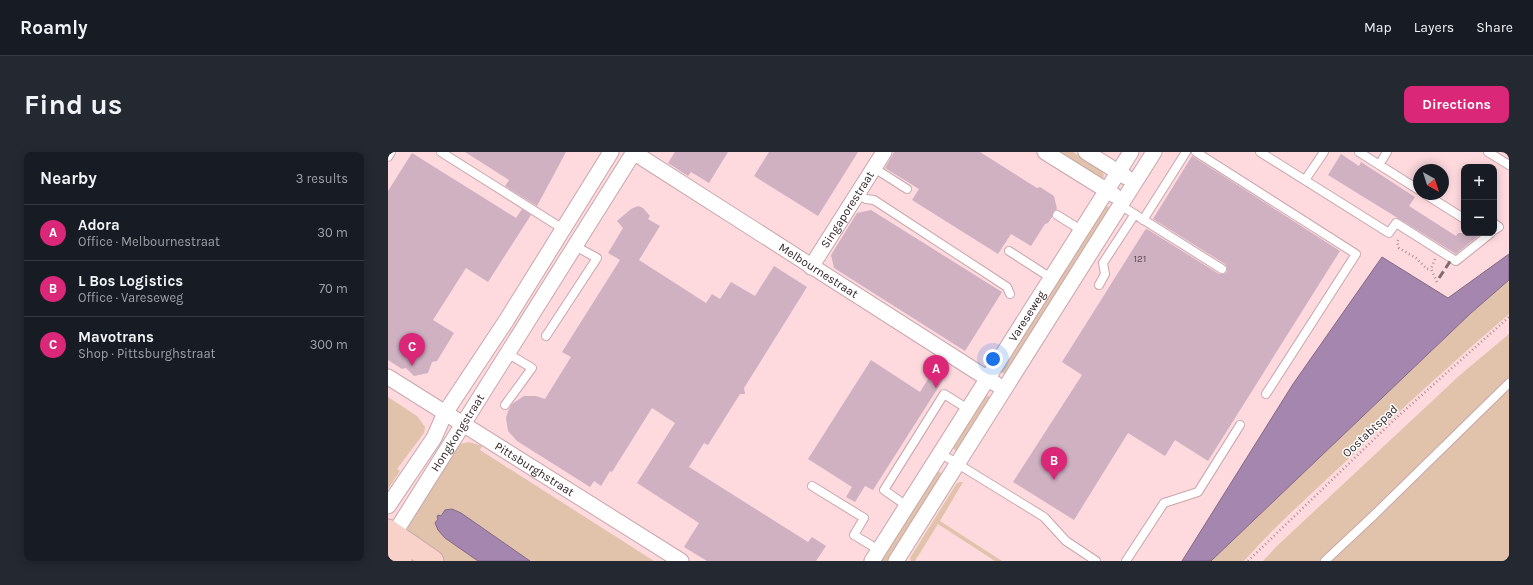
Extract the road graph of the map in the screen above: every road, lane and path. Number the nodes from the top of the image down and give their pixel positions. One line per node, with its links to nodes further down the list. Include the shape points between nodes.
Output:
1 (391, 152): 17 (lane)
2 (441, 152): 35 (lane)
3 (611, 152): 35 (street, Hongkongstraat)
4 (633, 152): 38 (street, Hongkongstraat); 41 (street, Melbournestraat)
5 (884, 152): 20 (street, Singaporestraat)
6 (1045, 152): 26 (street)
7 (1086, 152): 21 (street)
8 (1131, 152): 21 (street, Vareseweg)
9 (1154, 152): 23 (street, Vareseweg)
10 (1186, 152): 33 (lane)
11 (1196, 152): 57 (lane, via 1356,254)
12 (1260, 152): 22 (lane)
13 (1324, 152): 22 (lane)
14 (1359, 152): 18 (lane)
15 (1387, 152): 18 (lane)
16 (1488, 152): 19 (lane)
17 (388, 157)
18 (1379, 165): 24 (lane)
19 (1509, 165)
20 (874, 168): 25 (lane); 27 (street, Singaporestraat)
21 (1118, 172): 23 (street); 26 (street, Vareseweg)
22 (1305, 180): 34 (lane, via 1389,233 1396,223)
23 (1135, 182): 29 (street, Vareseweg)
24 (1413, 186)
25 (907, 189)
26 (1106, 190): 29 (street); 36 (street, Vareseweg)
27 (857, 194): 41 (street, Singaporestraat); 47 (lane, via 874,200 1007,287)
28 (1434, 200): 32 (lane)
29 (1121, 203): 30 (lane); 56 (street, Vareseweg)
30 (1135, 214): 33 (lane); 46 (lane, via 1104,263 1105,274)
31 (1057, 215): 36 (lane)
32 (1461, 217)
33 (1143, 220): 42 (lane)
34 (1403, 228): 40 (lane); 43 (path, via 1397,242 1399,248 1416,258 1427,269)
35 (563, 229): 49 (street, Hongkongstraat)
36 (1081, 230): 44 (street, Vareseweg)
37 (1487, 236): 40 (lane, via 1456,260)
38 (575, 246): 50 (street, Hongkongstraat); 51 (lane, via 597,258)
39 (1009, 251): 44 (lane)
40 (1446, 254): 43 (path, via 1434,260)
41 (812, 267): 54 (street, Melbournestraat)
42 (1222, 269)
43 (1431, 269): 45 (path)
44 (1051, 278): 54 (street, Vareseweg)
45 (1438, 284)
46 (1099, 285)
47 (1010, 294)
48 (1509, 317): 76 (path, Oostabtspad, via 1395,419)
49 (506, 321): 50 (street); 60 (street, Hongkongstraat)
50 (521, 332): 52 (street, Hongkongstraat)
51 (546, 336)
52 (507, 353): 58 (lane, via 532,368); 61 (street, Hongkongstraat)
53 (388, 377): 60 (street, Pittsburghstraat)
54 (987, 378): 56 (street, Melbournestraat); 59 (street, Vareseweg)
55 (1509, 383): 77 (lane)
56 (1004, 389): 64 (street, Vareseweg)
57 (1266, 394)
58 (505, 405)
59 (968, 409): 63 (street, Vareseweg); 67 (lane, via 944,394 884,490)
60 (445, 413): 61 (street, Pittsburghstraat); 66 (street, Hongkongstraat, via 434,438)
61 (463, 424): 68 (street, Hongkongstraat); 72 (street, Pittsburghstraat)
62 (1240, 425): 75 (lane, via 1198,492 1164,502)
63 (940, 453): 64 (lane); 67 (street, Vareseweg)
64 (957, 463): 73 (street, Vareseweg); 74 (lane, via 1044,517 1066,541)
65 (812, 486): 69 (lane, via 864,518 854,535)
66 (388, 506)
67 (907, 506): 69 (street, Vareseweg)
68 (389, 540): 70 (main road); 71 (main road)
69 (875, 556)
70 (401, 561)
71 (433, 561)
72 (681, 561)
73 (896, 561)
74 (1096, 561)
75 (1126, 561)
76 (1248, 561)
77 (1325, 561)

